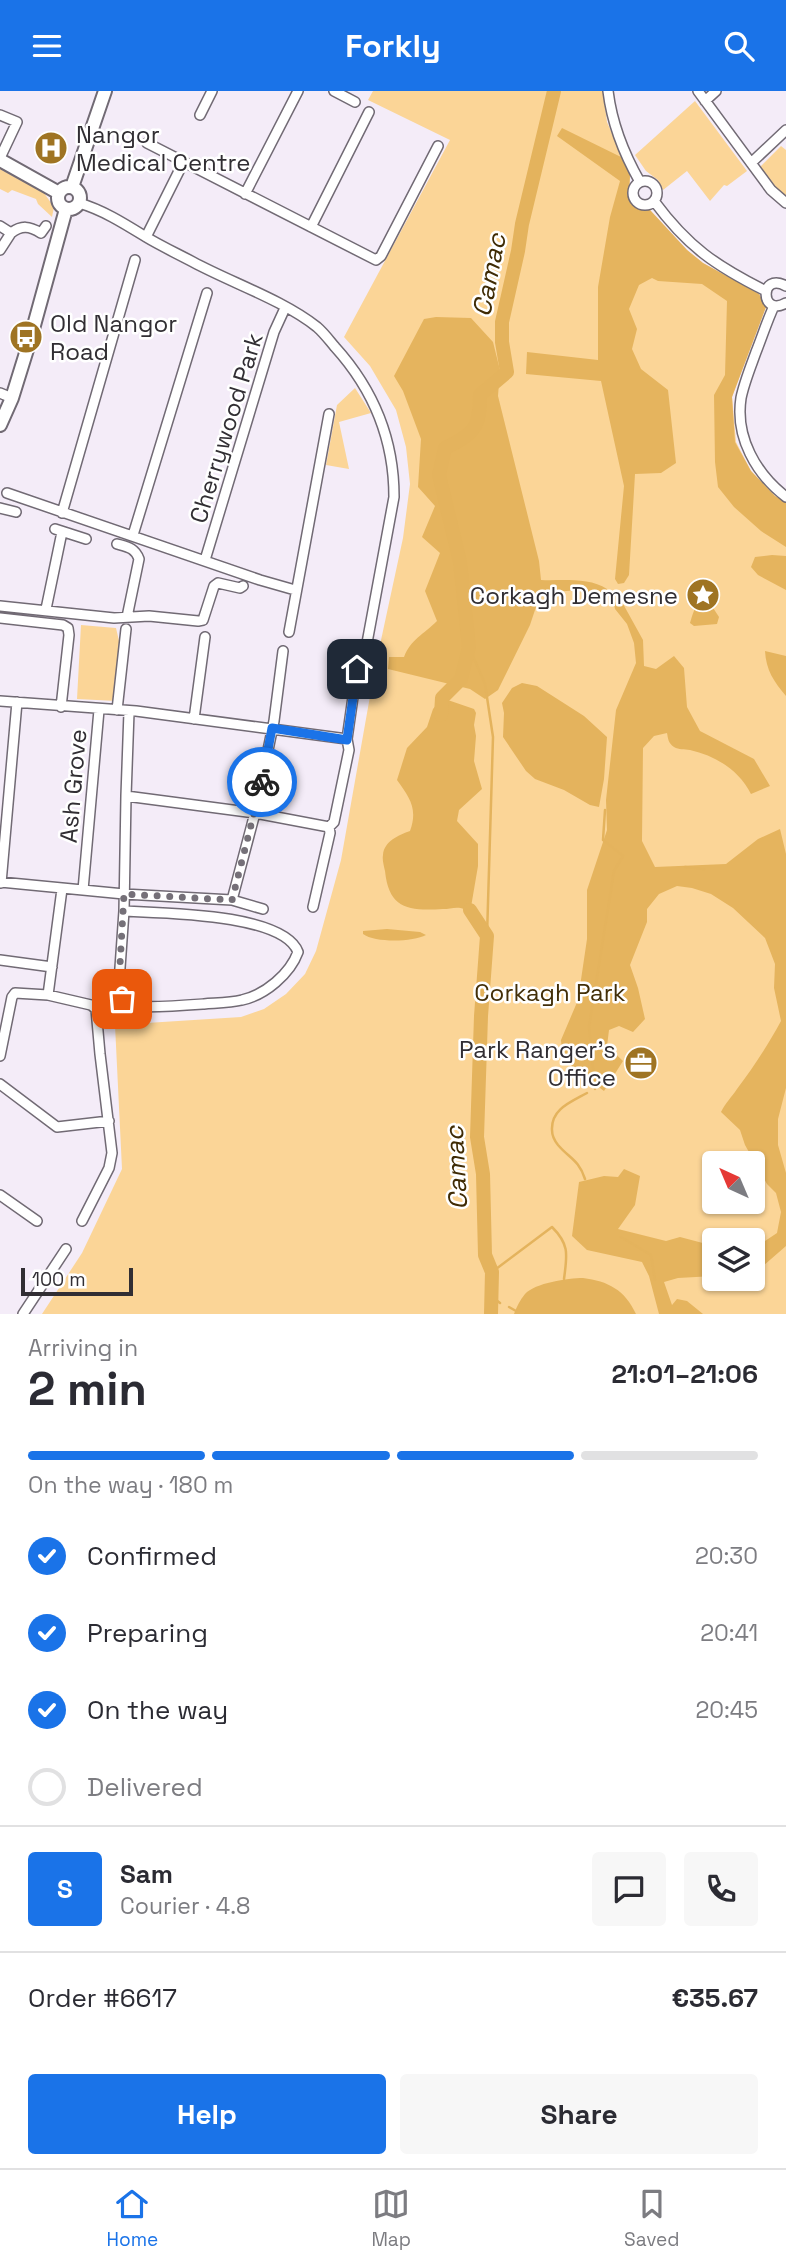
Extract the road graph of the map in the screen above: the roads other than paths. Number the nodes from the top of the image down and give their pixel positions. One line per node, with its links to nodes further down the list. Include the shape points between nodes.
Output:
1 (105, 91): 20 (street)
2 (212, 91): 12 (street)
3 (298, 91): 22 (street)
4 (334, 91): 9 (street)
5 (608, 91): 19 (street, via 625,156)
6 (698, 91): 8 (street)
7 (716, 91): 8 (street)
8 (705, 101): 18 (street)
9 (355, 102)
10 (369, 112): 29 (street)
11 (0, 115): 16 (street, via 17,122)
12 (200, 115)
13 (786, 129): 18 (street)
14 (147, 143): 17 (street)
15 (438, 146): 29 (street, via 376,260)
16 (0, 159): 21 (street)
17 (183, 163): 22 (street); 31 (street)
18 (751, 163): 25 (street)
19 (640, 183): 23 (street, via 647,181 656,187); 23 (street, via 634,188 635,199 645,205)
20 (72, 187): 21 (street); 24 (street, via 79,193)
21 (59, 193): 26 (street, via 59,204)
22 (245, 194): 29 (street)
23 (654, 201): 35 (street, via 700,252)
24 (79, 203): 26 (street); 31 (street)
25 (786, 203)
26 (66, 209): 40 (street)
27 (0, 226): 30 (street)
28 (46, 226): 30 (street, via 41,233 18,227)
29 (311, 227)
30 (11, 233): 32 (street)
31 (146, 237): 39 (street)
32 (0, 250)
33 (135, 260): 47 (street)
34 (784, 282): 35 (street)
35 (766, 291): 38 (street, via 766,299)
36 (207, 293): 48 (street)
37 (786, 303): 38 (street)
38 (774, 306): 44 (street, via 741,409 752,458)
39 (285, 308): 51 (street, Cherrywood Park); 62 (street, via 316,327 348,361 377,410 391,452 394,497)
40 (6, 395): 42 (street)
41 (329, 414): 53 (street)
42 (0, 425)
43 (7, 493): 47 (street, Cherrywood Park)
44 (786, 497)
45 (0, 508): 46 (street)
46 (16, 512)
47 (62, 513): 48 (street, Cherrywood Park)
48 (132, 535): 51 (street, Cherrywood Park)
49 (86, 539): 55 (street, via 58,531)
50 (117, 544): 56 (street, via 129,547 139,559)
51 (205, 561): 53 (street, Cherrywood Park)
52 (243, 586): 56 (street, via 214,586 204,620)
53 (296, 590): 59 (street)
54 (0, 606): 55 (street)
55 (46, 609): 56 (street)
56 (127, 617)
57 (0, 618): 66 (street, via 68,628)
58 (126, 629): 68 (street)
59 (289, 632)
60 (205, 637): 70 (street)
61 (283, 651): 71 (street)
62 (364, 659)
63 (371, 671): 72 (street, via 357,669)
64 (0, 701): 65 (street)
65 (17, 702): 66 (street); 76 (street)
66 (61, 707): 67 (street)
67 (99, 710): 68 (street); 78 (street, Ash Grove)
68 (117, 711): 69 (street)
69 (129, 712): 70 (street); 73 (street)
70 (194, 719): 71 (street)
71 (272, 728): 72 (street); 74 (street)
72 (347, 740): 75 (street, via 349,751 334,822)
73 (126, 796): 74 (street); 79 (street)
74 (255, 813): 75 (street); 80 (street)
75 (329, 827): 81 (street)
76 (1, 883): 77 (street)
77 (62, 889): 78 (street); 85 (street)
78 (83, 890): 79 (street)
79 (124, 894): 80 (street); 83 (street)
80 (232, 900): 82 (street)
81 (313, 907)
82 (263, 909)
83 (124, 911): 87 (street, via 119,982); 87 (street, via 264,926 298,951 273,984 243,1000 160,1007 127,1006)
84 (0, 960): 85 (street)
85 (52, 967): 86 (street)
86 (48, 995): 88 (street); 89 (street, via 15,993)
87 (124, 1002): 88 (street)
88 (96, 1009): 91 (street)
89 (0, 1056)
90 (0, 1084): 91 (street, via 57,1127)
91 (109, 1121): 94 (street, via 111,1160 92,1213)
92 (1, 1197): 93 (street)
93 (37, 1221)
94 (82, 1221)
95 (66, 1249): 96 (street)
96 (58, 1262): 97 (street); 98 (street)
97 (68, 1268)
98 (23, 1314)

